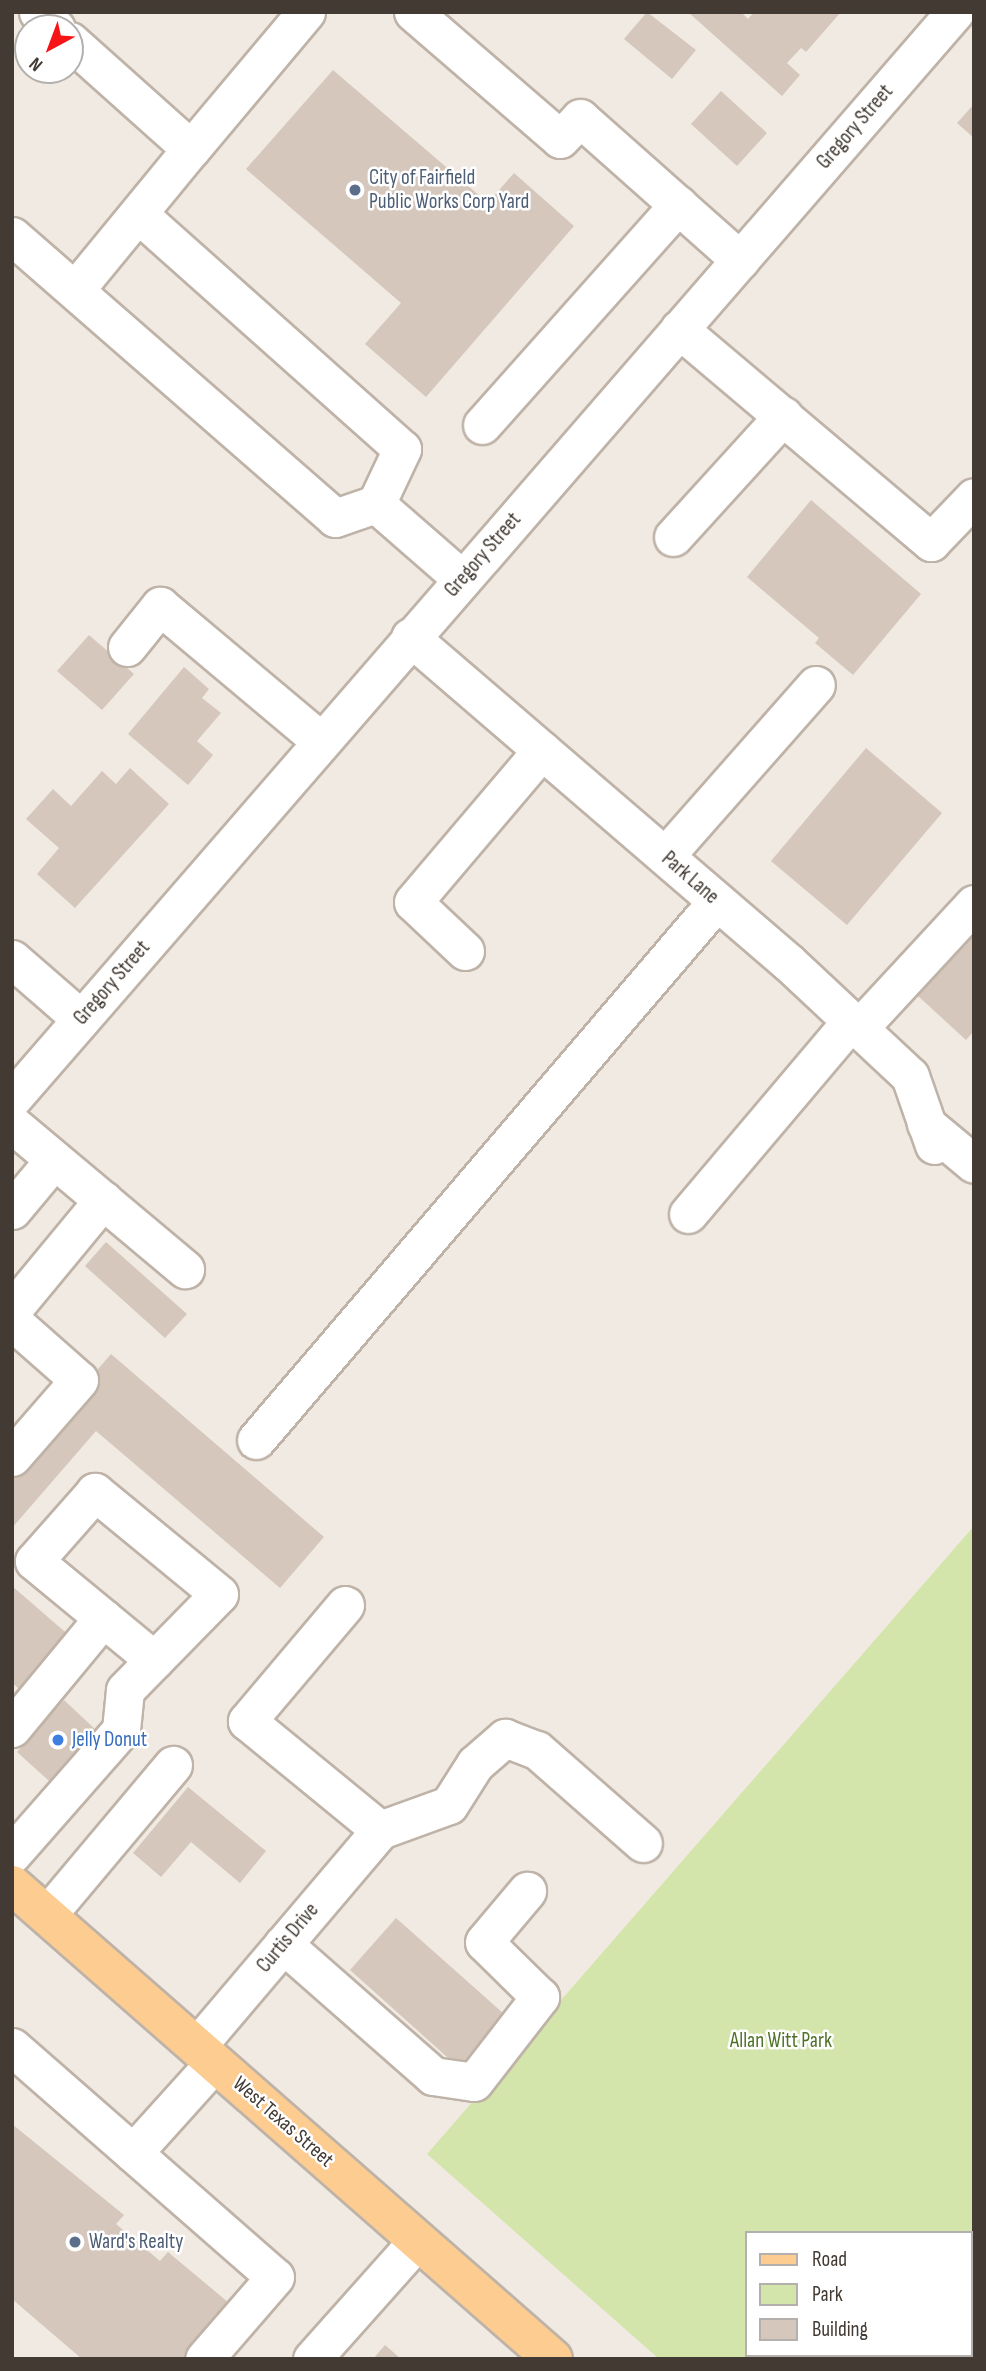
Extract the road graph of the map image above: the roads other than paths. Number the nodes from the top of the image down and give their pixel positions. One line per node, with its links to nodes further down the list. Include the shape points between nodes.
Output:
1 (306, 12): 5 (street)
2 (413, 12): 6 (street, via 560,139 580,118)
3 (955, 12): 9 (street, Gregory Street)
4 (84, 53): 5 (street)
5 (191, 149): 7 (street)
6 (678, 205): 9 (street); 13 (street)
7 (138, 214): 10 (street); 15 (street, via 402,449)
8 (12, 236): 10 (street)
9 (740, 260): 11 (street, Gregory Street)
10 (75, 290): 15 (street, via 335,518)
11 (679, 329): 12 (street); 17 (street, Gregory Street)
12 (783, 416): 14 (street, via 930,542); 16 (street)
13 (482, 425)
14 (974, 497)
15 (376, 504): 17 (street)
16 (673, 537)
17 (461, 579): 18 (street, Gregory Street)
18 (410, 637): 21 (street, Gregory Street); 22 (street, Park Lane)
19 (127, 647): 21 (street, via 160,606)
20 (816, 685): 23 (street)
21 (321, 741): 28 (street, Gregory Street)
22 (542, 750): 23 (street, Park Lane); 26 (street, via 413,902)
23 (665, 856): 24 (street, Park Lane)
24 (717, 901): 29 (street, Park Lane); 39 (street)
25 (974, 904): 29 (street)
26 (465, 951)
27 (12, 959): 28 (street)
28 (81, 1019): 30 (street, Gregory Street)
29 (855, 1025): 33 (street, Park Lane, via 910,1076 930,1134); 36 (street)
30 (12, 1099)
31 (12, 1124): 32 (street)
32 (54, 1160): 34 (street); 35 (street)
33 (974, 1164)
34 (103, 1200): 37 (street); 38 (street)
35 (12, 1210)
36 (688, 1213)
37 (185, 1269)
38 (15, 1327): 40 (street, via 79,1380)
39 (256, 1440)
40 (12, 1457)
41 (345, 1605): 46 (street, via 247,1721)
42 (103, 1618): 43 (street); 43 (street, via 34,1561 95,1492 219,1594); 44 (street)
43 (154, 1660): 48 (street, via 125,1689 121,1730)
44 (12, 1728)
45 (173, 1765): 51 (street)
46 (380, 1830): 47 (street, via 449,1805 475,1764 505,1738 537,1750); 52 (street, Curtis Drive)
47 (643, 1843)
48 (12, 1854)
49 (12, 1885): 51 (main road, West Texas Street)
50 (527, 1891): 52 (street, via 484,1942 540,1997 474,2082 433,2076)
51 (47, 1916): 54 (main road, West Texas Street)
52 (283, 1944): 54 (street, Curtis Drive)
53 (12, 2048): 55 (street)
54 (206, 2054): 55 (street, Curtis Drive); 56 (main road, West Texas Street)
55 (133, 2153): 57 (street, via 275,2277)
56 (418, 2240): 58 (street); 59 (main road, West Texas Street)
57 (204, 2359)
58 (312, 2359)
59 (553, 2359)

